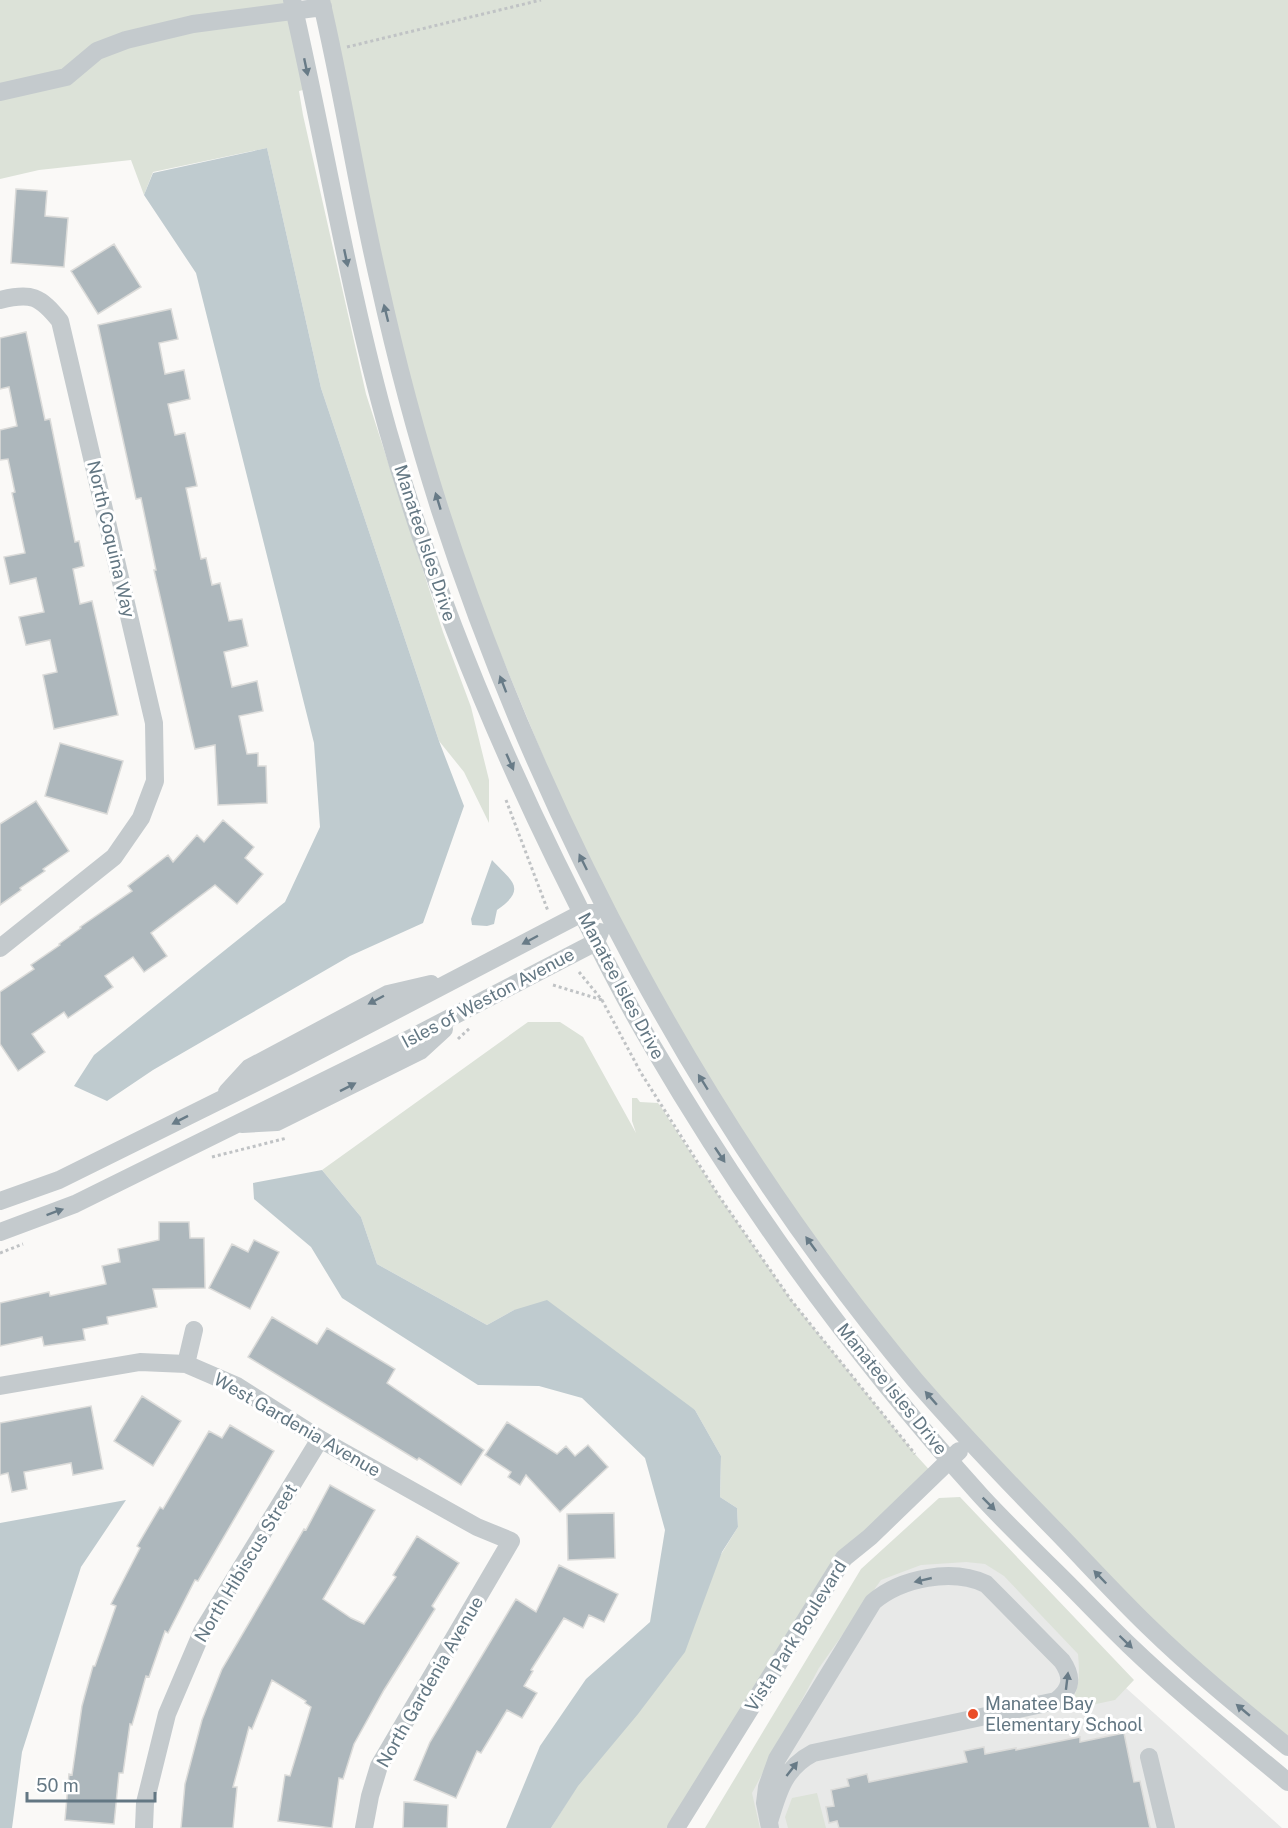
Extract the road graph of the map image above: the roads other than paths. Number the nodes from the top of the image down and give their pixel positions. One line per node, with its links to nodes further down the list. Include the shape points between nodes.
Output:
1 (322, 4): 2 (street); 6 (street, Manatee Isles Drive, one-way to 1, via 517,718 440,508 406,394 378,279)
2 (293, 5): 3 (street, via 126,40 97,51 66,77); 5 (street, Manatee Isles Drive, one-way to 5, via 350,280 388,431 422,538 458,642 493,725)
3 (0, 92)
4 (0, 300): 8 (street, North Coquina Way, via 22,294 45,303 60,321 154,723 155,781 141,818 114,857)
5 (582, 913): 6 (street); 7 (street, Manatee Isles Drive); 9 (street, Isles of Weston Avenue, one-way to 9)
6 (609, 915): 7 (street, Isles of Weston Avenue); 22 (street, Manatee Isles Drive, one-way to 6, via 844,1289 776,1194 684,1049)
7 (596, 942): 11 (street, Isles of Weston Avenue); 23 (street, Manatee Isles Drive, one-way to 23, via 651,1045 752,1203 817,1295)
8 (0, 948)
9 (453, 980): 10 (street, Isles of Weston Avenue); 15 (street, one-way to 15, via 388,994 249,1068)
10 (397, 1009): 12 (street); 13 (street, Isles of Weston Avenue)
11 (465, 1010): 12 (street, Isles of Weston Avenue); 14 (street, one-way to 11, via 420,1051)
12 (411, 1038): 14 (street, Isles of Weston Avenue)
13 (289, 1066): 14 (street); 15 (street, Isles of Weston Avenue)
14 (306, 1099): 17 (street, Isles of Weston Avenue, one-way to 14, via 75,1204 235,1125)
15 (220, 1100): 16 (street, Isles of Weston Avenue, one-way to 16, via 59,1180)
16 (0, 1201)
17 (0, 1232)
18 (194, 1330): 19 (street)
19 (186, 1364): 20 (street, West Gardenia Avenue, via 140,1362); 21 (street, West Gardenia Avenue, via 237,1386)
20 (0, 1386)
21 (320, 1439): 24 (street, West Gardenia Avenue, via 477,1527); 29 (street, North Hibiscus Street, via 202,1632 167,1714 145,1803)
22 (969, 1442): 23 (street, Vista Park Boulevard); 25 (street, Manatee Isles Drive, one-way to 22, via 1149,1628)
23 (950, 1460): 27 (street, Manatee Isles Drive, one-way to 27, via 1130,1646); 31 (street, Vista Park Boulevard, via 844,1558)
24 (511, 1541): 30 (street, North Gardenia Avenue, via 379,1766)
25 (1288, 1747)
26 (1149, 1757): 32 (street)
27 (1288, 1782)
28 (770, 1825): 28 (street, one-way to 28, via 778,1790 799,1760 813,1753 1056,1701 1065,1694 1070,1682 1068,1671 986,1584 974,1578 946,1575 886,1591 873,1602 777,1760 765,1803)
29 (144, 1828)
30 (364, 1828)
31 (676, 1828)
32 (1166, 1828)

